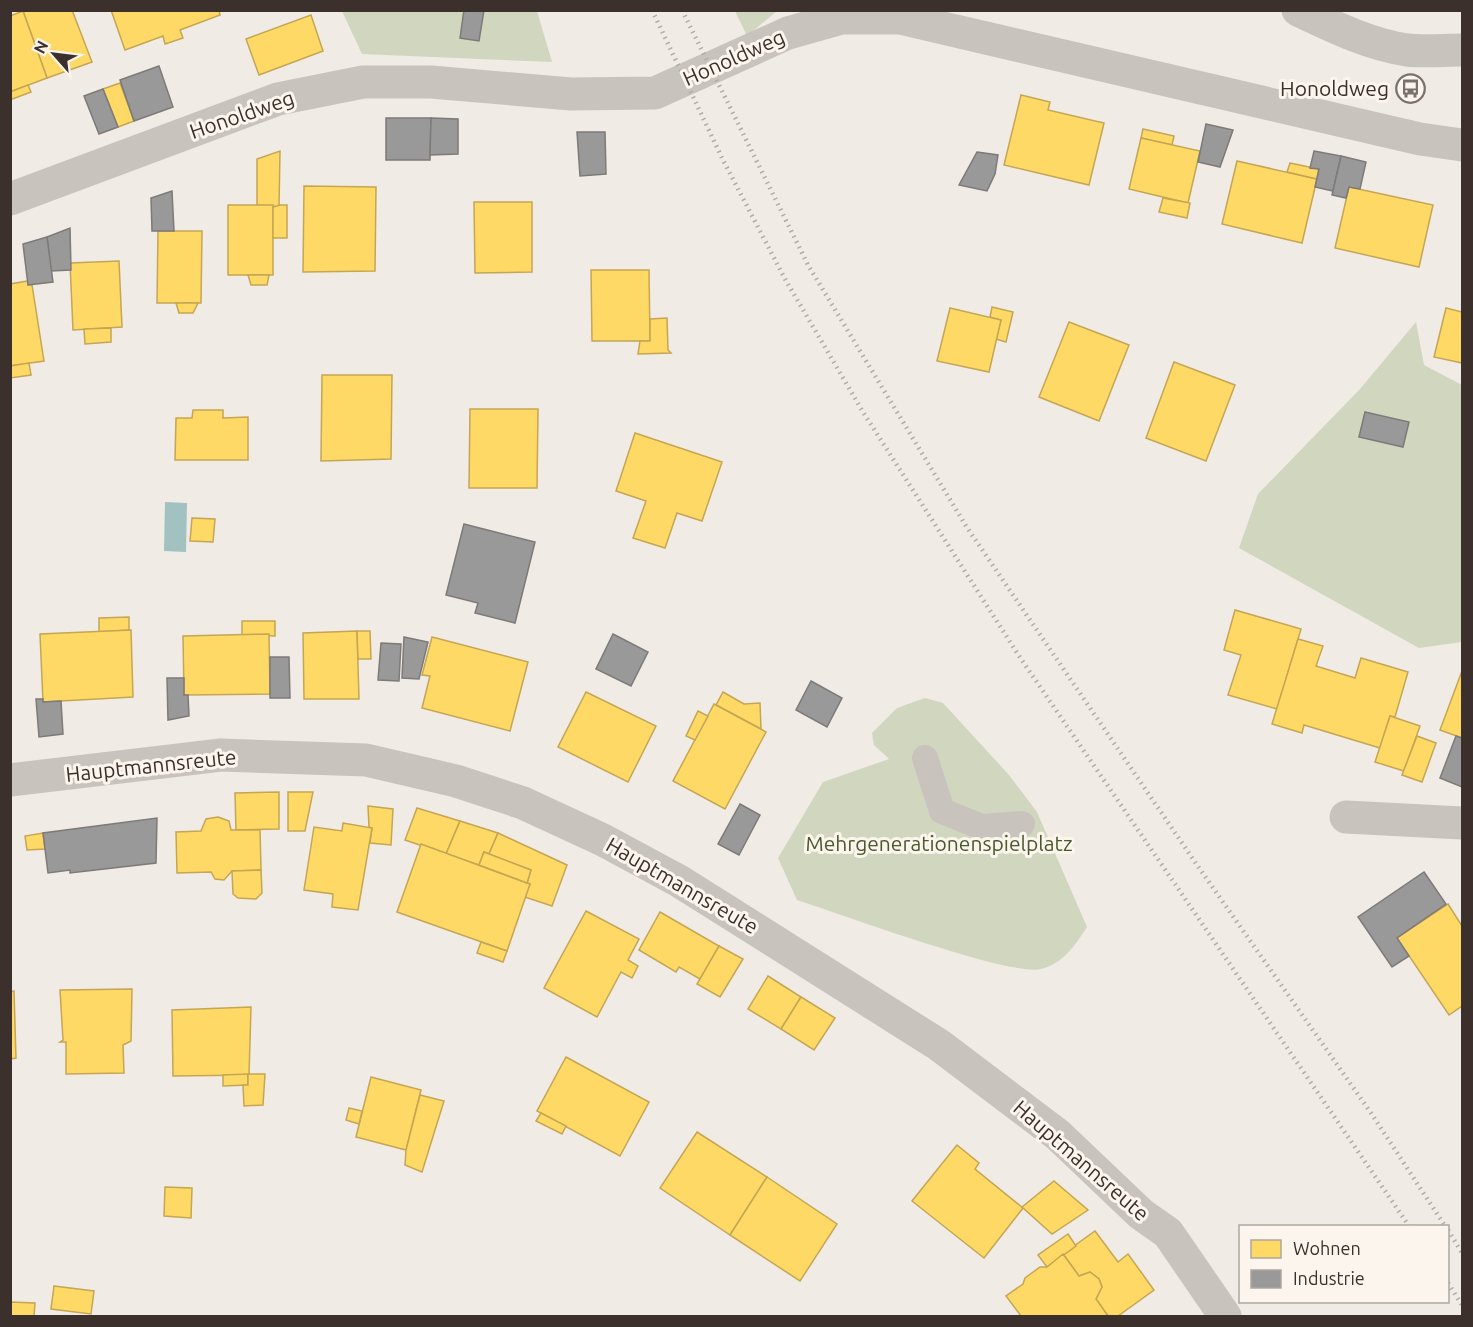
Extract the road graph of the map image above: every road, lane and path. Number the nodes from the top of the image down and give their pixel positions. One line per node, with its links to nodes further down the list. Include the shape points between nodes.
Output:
1 (1298, 10): 2 (street, via 1386,46)
2 (1462, 50)
3 (1462, 146): 4 (street, Honoldweg, via 900,18 841,18 788,33 655,93 570,94 431,82 363,82 288,97)
4 (10, 199)
5 (925, 758): 9 (street, via 942,811 982,827)
6 (10, 780): 10 (street, Hauptmannsreute, via 221,755 366,760 456,781 523,803 679,881 939,1045 1059,1135 1141,1214 1167,1233)
7 (1346, 817): 8 (street)
8 (1462, 823)
9 (1022, 824)
10 (1225, 1317)

